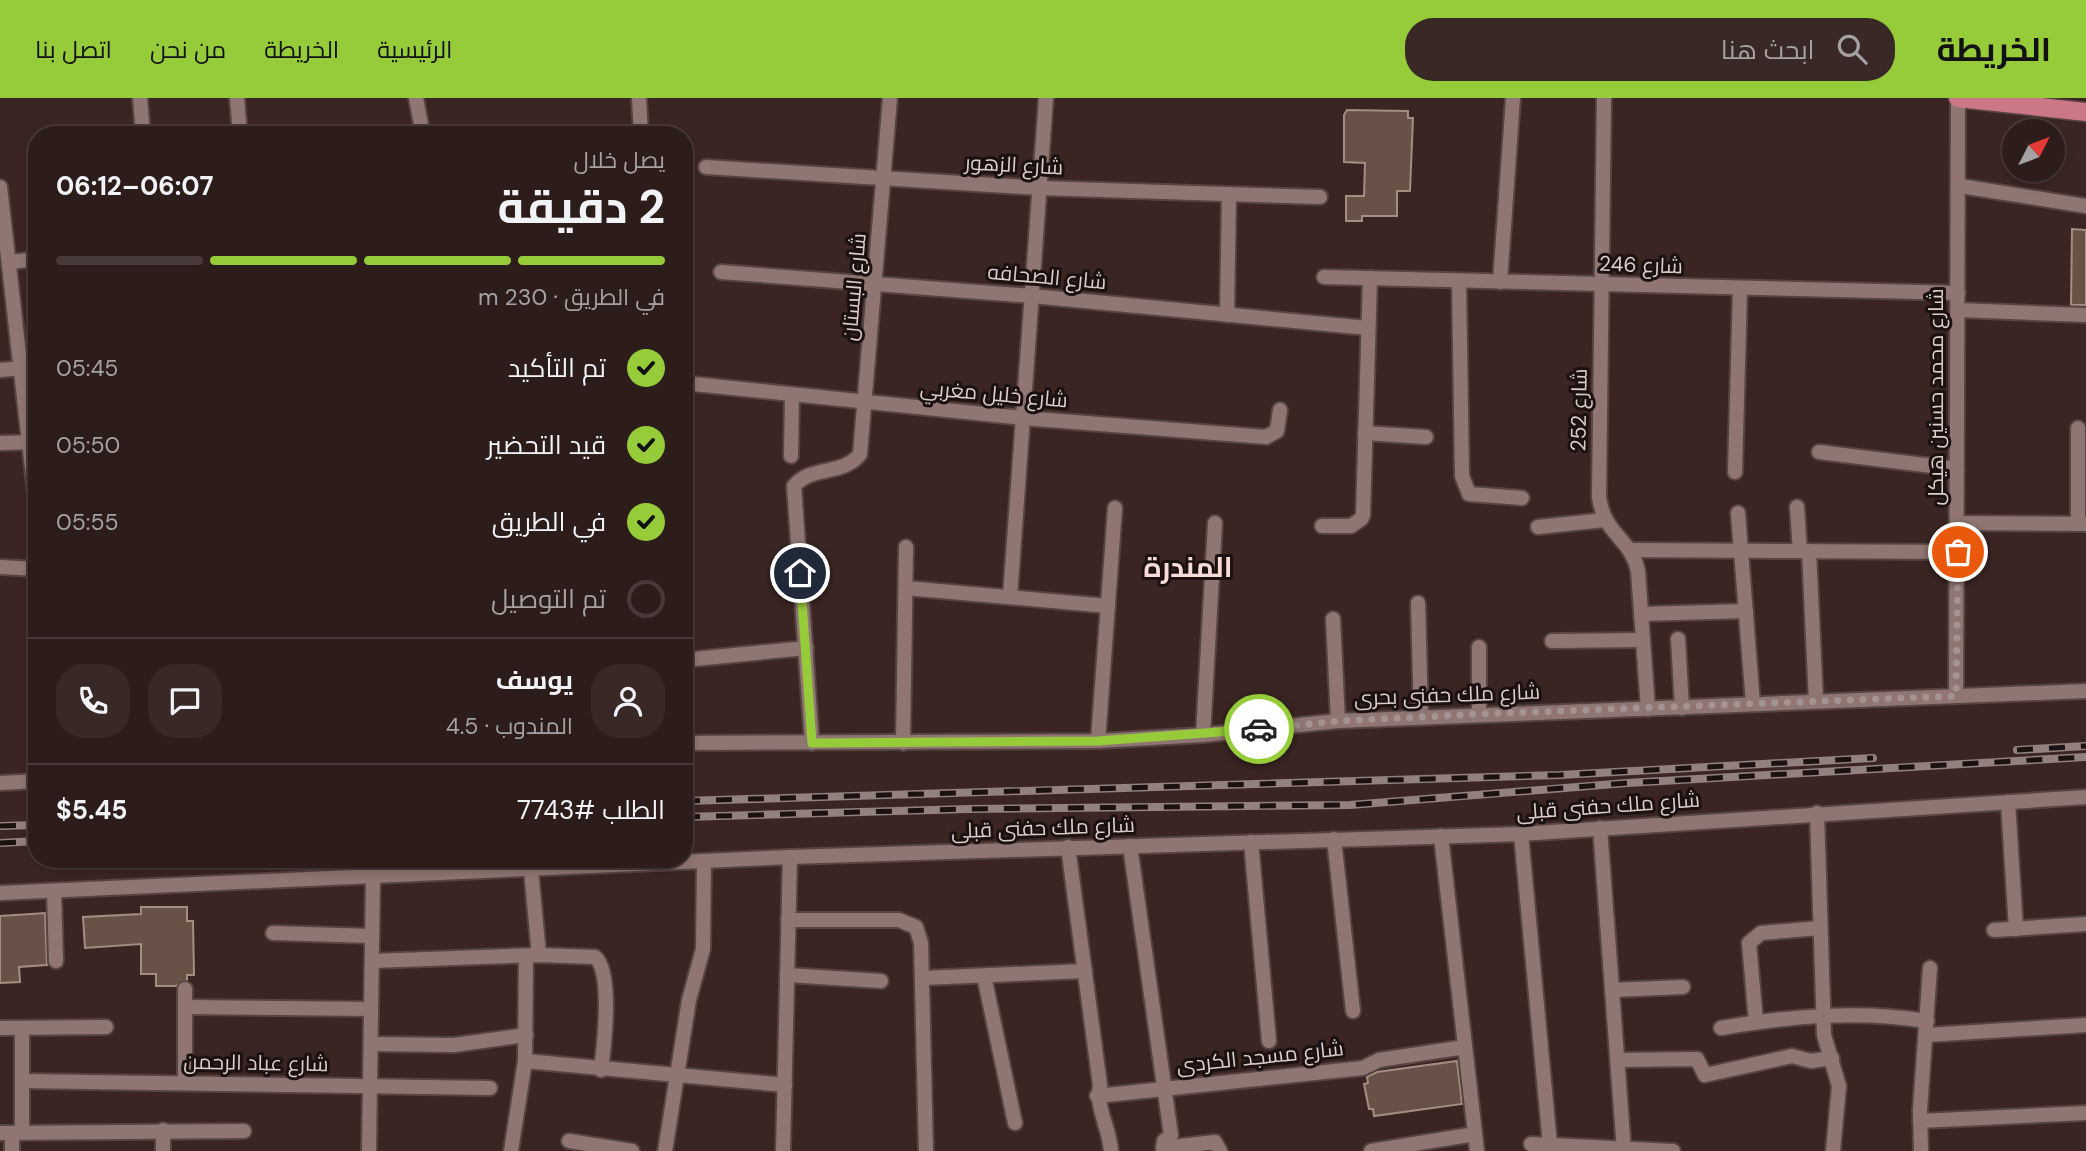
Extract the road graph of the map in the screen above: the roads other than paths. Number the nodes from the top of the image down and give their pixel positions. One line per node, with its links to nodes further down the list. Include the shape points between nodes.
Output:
1 (140, 98): 11 (street)
2 (237, 98): 12 (street)
3 (416, 98): 13 (street)
4 (639, 98): 14 (street)
5 (890, 98): 16 (street, شارع البستان)
6 (1046, 98): 19 (street)
7 (1513, 98): 29 (street)
8 (1604, 98): 31 (street, شارع 252)
9 (1958, 98): 10 (main road); 17 (street, شارع محمد حسنين هيكل)
10 (2086, 112)
11 (142, 126)
12 (239, 126)
13 (421, 126)
14 (641, 126)
15 (706, 167): 16 (street, شارع الزهور)
16 (884, 180): 19 (street, شارع الزهور); 30 (street, شارع البستان)
17 (1960, 186): 22 (street); 33 (street, شارع محمد حسنين هيكل)
18 (0, 187): 24 (street)
19 (1040, 188): 20 (street, شارع الزهور); 34 (street)
20 (1230, 194): 21 (street, شارع الزهور); 36 (street)
21 (1320, 197)
22 (2086, 206)
23 (28, 260): 24 (street)
24 (10, 262): 39 (street)
25 (721, 272): 30 (street, شارع الصحافه)
26 (1324, 277): 27 (street, شارع 246)
27 (1370, 278): 28 (street, شارع 246); 38 (street)
28 (1459, 281): 29 (street, شارع 246); 56 (street, via 1462,476 1469,494)
29 (1500, 282): 31 (street, شارع 246)
30 (875, 283): 34 (street, شارع الصحافه); 44 (street, شارع البستان)
31 (1601, 284): 32 (street, شارع 246); 60 (street, شارع 252, via 1599,497)
32 (1740, 289): 33 (street, شارع 246); 55 (street)
33 (1958, 293): 35 (street, شارع محمد حسنين هيكل)
34 (1032, 296): 36 (street, شارع الصحافه); 46 (street)
35 (1958, 310): 37 (street); 54 (street, شارع محمد حسنين هيكل)
36 (1227, 314): 38 (street, شارع الصحافه)
37 (2086, 315)
38 (1368, 328): 48 (street)
39 (28, 362)
40 (28, 368): 41 (street)
41 (0, 370)
42 (693, 384): 43 (street, شارع خليل مغربي)
43 (792, 395): 44 (street, شارع خليل مغربي); 53 (street)
44 (866, 402): 46 (street, شارع خليل مغربي); 84 (street, شارع البستان, via 860,454 849,466 812,474 794,486)
45 (1280, 410): 46 (street, شارع خليل مغربي, via 1277,430 1266,438)
46 (1023, 418): 74 (street)
47 (2078, 428): 63 (street)
48 (1365, 433): 49 (street); 64 (street, via 1362,519 1351,526)
49 (1426, 436)
50 (28, 442): 51 (street)
51 (0, 443)
52 (1819, 452): 54 (street)
53 (791, 456)
54 (1957, 469): 62 (street, شارع محمد حسنين هيكل)
55 (1735, 472)
56 (1522, 498)
57 (1797, 507): 68 (street)
58 (1115, 509): 76 (street)
59 (1738, 513): 69 (street)
60 (1604, 520): 65 (street); 67 (street)
61 (1215, 523): 95 (street)
62 (1956, 523): 63 (street); 70 (street, شارع محمد حسنين هيكل)
63 (2082, 524)
64 (1322, 526)
65 (1538, 527)
66 (906, 547): 73 (street)
67 (1630, 550): 69 (street); 78 (street, via 1639,571)
68 (1804, 551): 69 (street); 70 (street); 88 (street)
69 (1742, 552): 77 (street)
70 (1958, 552): 87 (street, شارع محمد حسنين هيكل)
71 (0, 567): 72 (street)
72 (28, 569)
73 (906, 588): 74 (street); 99 (street)
74 (1010, 597): 76 (street)
75 (1418, 603): 93 (street)
76 (1108, 606): 96 (street)
77 (1746, 611): 78 (street); 89 (street)
78 (1642, 614): 81 (street)
79 (1333, 619): 94 (street)
80 (1678, 639): 90 (street)
81 (1643, 640): 82 (street); 91 (street)
82 (1552, 641)
83 (1479, 647): 92 (street)
84 (806, 648): 85 (street); 98 (street)
85 (693, 659)
86 (2086, 691): 87 (street, شارع ملك حفنى بحرى)
87 (1956, 696): 88 (street, شارع ملك حفنى بحرى)
88 (1816, 701): 89 (street, شارع ملك حفنى بحرى)
89 (1753, 704): 90 (street, شارع ملك حفنى بحرى)
90 (1682, 708): 91 (street, شارع ملك حفنى بحرى)
91 (1648, 709): 92 (street, شارع ملك حفنى بحرى)
92 (1479, 714): 93 (street, شارع ملك حفنى بحرى)
93 (1421, 717): 94 (street, شارع ملك حفنى بحرى)
94 (1338, 721): 95 (street, شارع ملك حفنى بحرى)
95 (1203, 735): 96 (street, شارع ملك حفنى بحرى)
96 (1098, 741): 99 (street, شارع ملك حفنى بحرى)
97 (693, 743): 98 (street, شارع ملك حفنى بحرى)
98 (812, 743): 99 (street, شارع ملك حفنى بحرى)
99 (902, 743)
100 (28, 781): 101 (street)
101 (0, 783)
102 (2086, 797): 103 (street, شارع ملك حفنى قبلى)
103 (2008, 802): 104 (street, شارع ملك حفنى قبلى); 123 (street)
104 (1817, 813): 105 (street, شارع ملك حفنى قبلى); 122 (street)
105 (1600, 828): 106 (street, شارع ملك حفنى قبلى); 138 (street)
106 (1521, 834): 107 (street, شارع ملك حفنى قبلى); 175 (street)
107 (1441, 836): 108 (street, شارع ملك حفنى قبلى); 153 (street)
108 (1334, 839): 109 (street, شارع ملك حفنى قبلى); 141 (street)
109 (1251, 842): 110 (street, شارع ملك حفنى قبلى); 151 (street)
110 (1130, 846): 111 (street, شارع ملك حفنى قبلى); 163 (street)
111 (1068, 847): 112 (street, شارع ملك حفنى قبلى); 131 (street)
112 (790, 857): 113 (street, شارع ملك حفنى قبلى); 120 (street)
113 (704, 862): 114 (street, شارع ملك حفنى قبلى); 158 (street, via 703,949)
114 (693, 863)
115 (574, 868): 116 (street, شارع ملك حفنى قبلى)
116 (531, 870): 117 (street, شارع ملك حفنى قبلى); 127 (street)
117 (373, 876): 118 (street, شارع ملك حفنى قبلى); 126 (street)
118 (54, 891): 119 (street, شارع ملك حفنى قبلى); 128 (street)
119 (0, 892)
120 (788, 920): 132 (street); 134 (street, via 908,922 919,934)
121 (2086, 924): 123 (street)
122 (1820, 928): 142 (street); 143 (street, via 1761,933 1749,943)
123 (2016, 929): 124 (street)
124 (1994, 930)
125 (273, 933): 126 (street)
126 (372, 936): 129 (street)
127 (532, 955): 129 (street); 150 (street); 157 (street, via 590,955 599,960 606,1012)
128 (56, 961)
129 (372, 961): 140 (street)
130 (1930, 968): 149 (street)
131 (1085, 971): 133 (street); 165 (street, via 1100,1085)
132 (787, 975): 135 (street); 162 (street)
133 (984, 976): 134 (street); 168 (street)
134 (922, 978): 186 (street)
135 (881, 981)
136 (1682, 988): 138 (street)
137 (185, 989): 139 (street)
138 (1613, 990): 155 (street)
139 (185, 1007): 140 (street); 160 (street)
140 (371, 1009): 152 (street)
141 (1353, 1011)
142 (1823, 1015): 143 (street); 149 (street, via 1873,1015); 154 (street)
143 (1756, 1022): 148 (street)
144 (2086, 1025): 149 (street)
145 (106, 1027): 147 (street)
146 (0, 1028): 147 (street)
147 (22, 1028): 159 (street)
148 (1721, 1028)
149 (1927, 1028): 167 (street)
150 (526, 1034): 152 (street, via 454,1045); 156 (street)
151 (1269, 1041)
152 (371, 1044): 161 (street)
153 (1465, 1047): 163 (street, شارع مسجد الكردى, via 1379,1060 1363,1068); 172 (street)
154 (1832, 1058): 155 (street, via 1811,1061 1792,1056 1705,1075 1697,1059); 192 (street, via 1839,1087)
155 (1619, 1060): 178 (street)
156 (526, 1061): 157 (street); 182 (street)
157 (601, 1070): 158 (street)
158 (677, 1076): 162 (street); 184 (street)
159 (22, 1081): 160 (street, شارع عباد الرحمن); 171 (street)
160 (185, 1083): 161 (street, شارع عباد الرحمن)
161 (370, 1086): 164 (street, شارع عباد الرحمن); 181 (street)
162 (785, 1086): 185 (street)
163 (1167, 1087): 165 (street, شارع مسجد الكردى); 177 (street, via 1171,1135)
164 (490, 1088)
165 (1097, 1096): 187 (street)
166 (2086, 1113): 167 (street)
167 (1920, 1121): 193 (street)
168 (1015, 1123)
169 (163, 1130): 170 (street); 171 (street); 180 (street)
170 (244, 1130)
171 (11, 1133): 179 (street)
172 (1475, 1134): 189 (street); 190 (street)
173 (569, 1141): 176 (street)
174 (1531, 1144): 175 (street)
175 (1550, 1145): 178 (street)
176 (609, 1149): 183 (street)
177 (1163, 1149): 188 (street, via 1215,1142)
178 (1625, 1149): 191 (street)
179 (12, 1151)
180 (163, 1151)
181 (369, 1151)
182 (511, 1151)
183 (632, 1151)
184 (665, 1151)
185 (783, 1151)
186 (926, 1151)
187 (1111, 1151)
188 (1220, 1151)
189 (1371, 1151)
190 (1477, 1151)
191 (1673, 1151)
192 (1833, 1151)
193 (1921, 1151)

